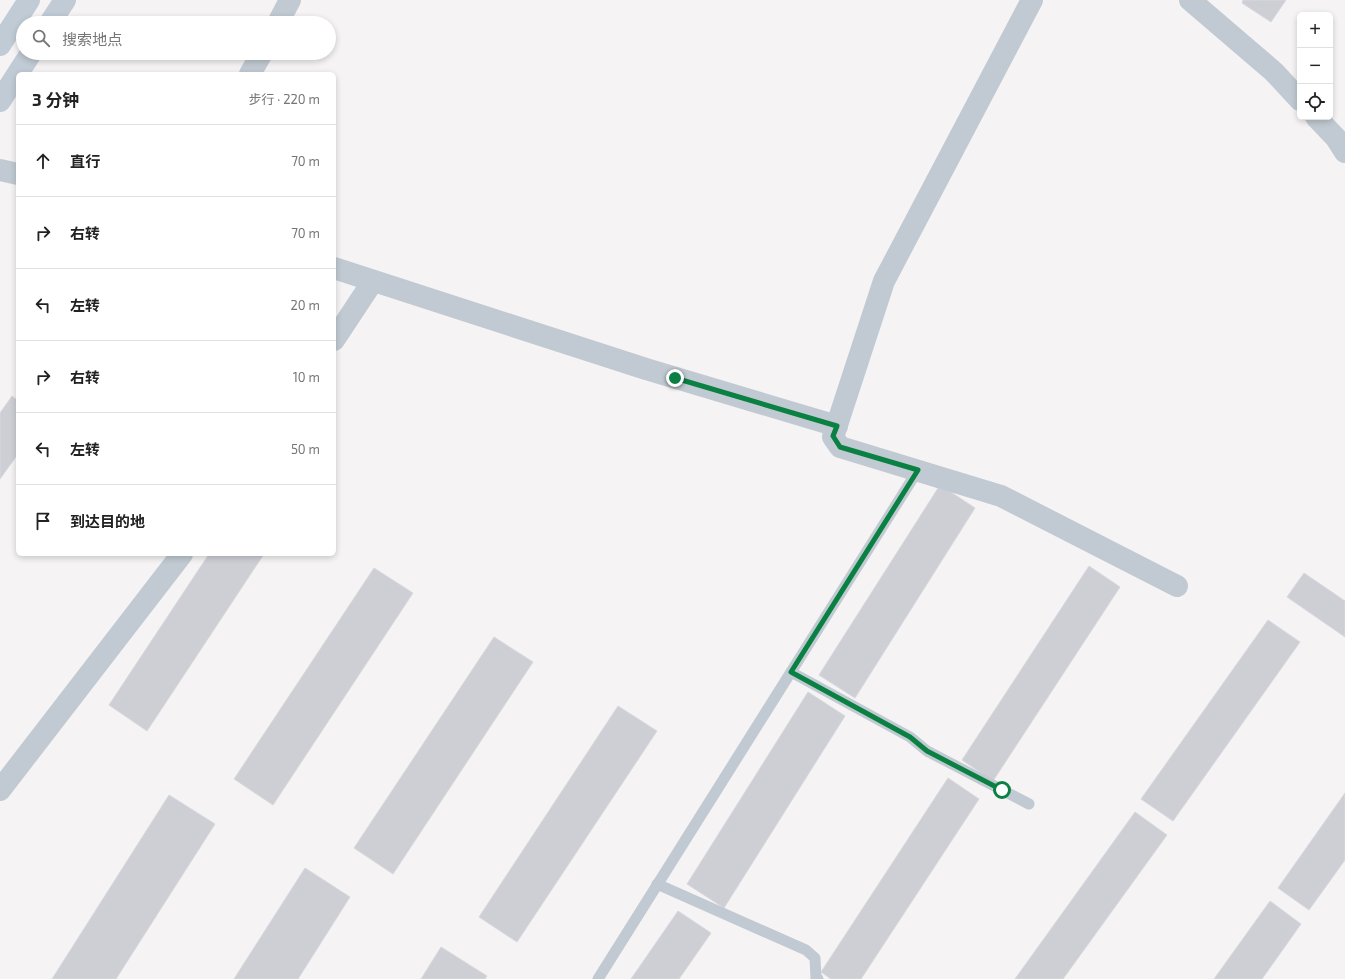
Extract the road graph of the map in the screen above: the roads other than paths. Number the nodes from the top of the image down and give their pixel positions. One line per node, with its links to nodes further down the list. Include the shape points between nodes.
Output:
1 (29, 0): 6 (main road)
2 (65, 0): 7 (main road)
3 (290, 0): 8 (street)
4 (1032, 0): 25 (street, via 884,281)
5 (1190, 0): 16 (street, via 1274,72)
6 (19, 16)
7 (55, 16)
8 (282, 16)
9 (16, 20): 10 (main road)
10 (0, 45)
11 (26, 60): 13 (main road)
12 (258, 60): 14 (street)
13 (19, 72)
14 (251, 72)
15 (16, 76): 17 (main road)
16 (1297, 97)
17 (0, 101)
18 (1319, 120): 19 (street)
19 (1345, 152)
20 (0, 170): 21 (street)
21 (16, 174)
22 (336, 269): 23 (street)
23 (374, 281): 24 (street); 25 (street, via 646,369)
24 (336, 337)
25 (837, 426): 26 (street, via 833,436 840,447)
26 (918, 470): 28 (street, via 1001,496); 29 (lane)
27 (180, 556): 30 (street)
28 (1177, 586)
29 (791, 672): 31 (lane, via 910,737 927,751); 32 (lane)
30 (0, 790)
31 (1029, 804)
32 (657, 884): 33 (lane); 34 (lane, via 806,950 815,958)
33 (598, 979)
34 (818, 979)

